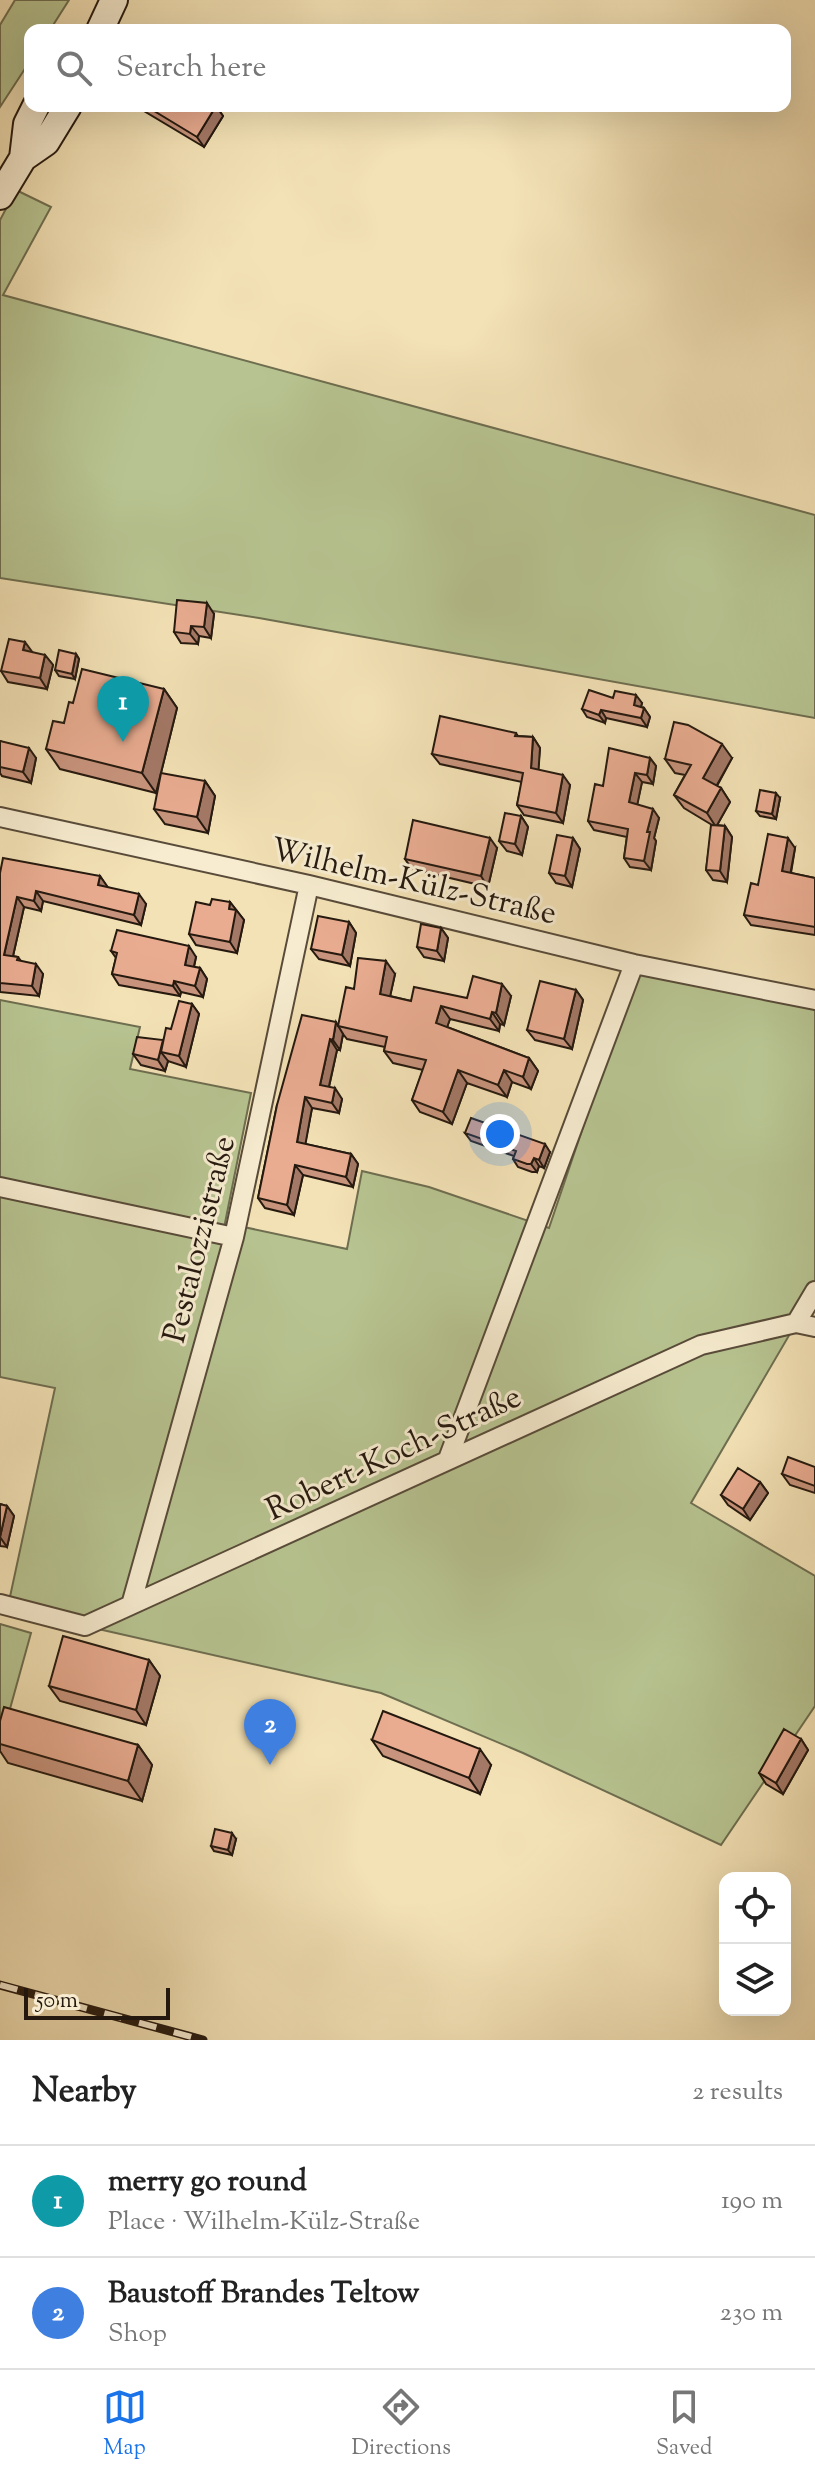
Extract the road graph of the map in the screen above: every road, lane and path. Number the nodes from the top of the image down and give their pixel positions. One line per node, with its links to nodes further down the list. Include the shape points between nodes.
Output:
1 (33, 112): 3 (main road)
2 (64, 112): 3 (main road, via 46,142)
3 (23, 158): 4 (main road)
4 (0, 196)
5 (0, 817): 6 (street, Wilhelm-Külz-Straße)
6 (309, 885): 7 (street, Wilhelm-Külz-Straße); 10 (street, Pestalozzistraße)
7 (634, 964): 8 (street, Wilhelm-Külz-Straße); 13 (street)
8 (815, 1000)
9 (0, 1187): 10 (street)
10 (234, 1237): 15 (street, Pestalozzistraße)
11 (815, 1291): 12 (street)
12 (806, 1325): 13 (street, Robert-Koch-Straße, via 701,1345)
13 (448, 1459): 15 (street, Robert-Koch-Straße)
14 (0, 1604): 15 (street, Robert-Koch-Straße, via 85,1626)
15 (131, 1605)

